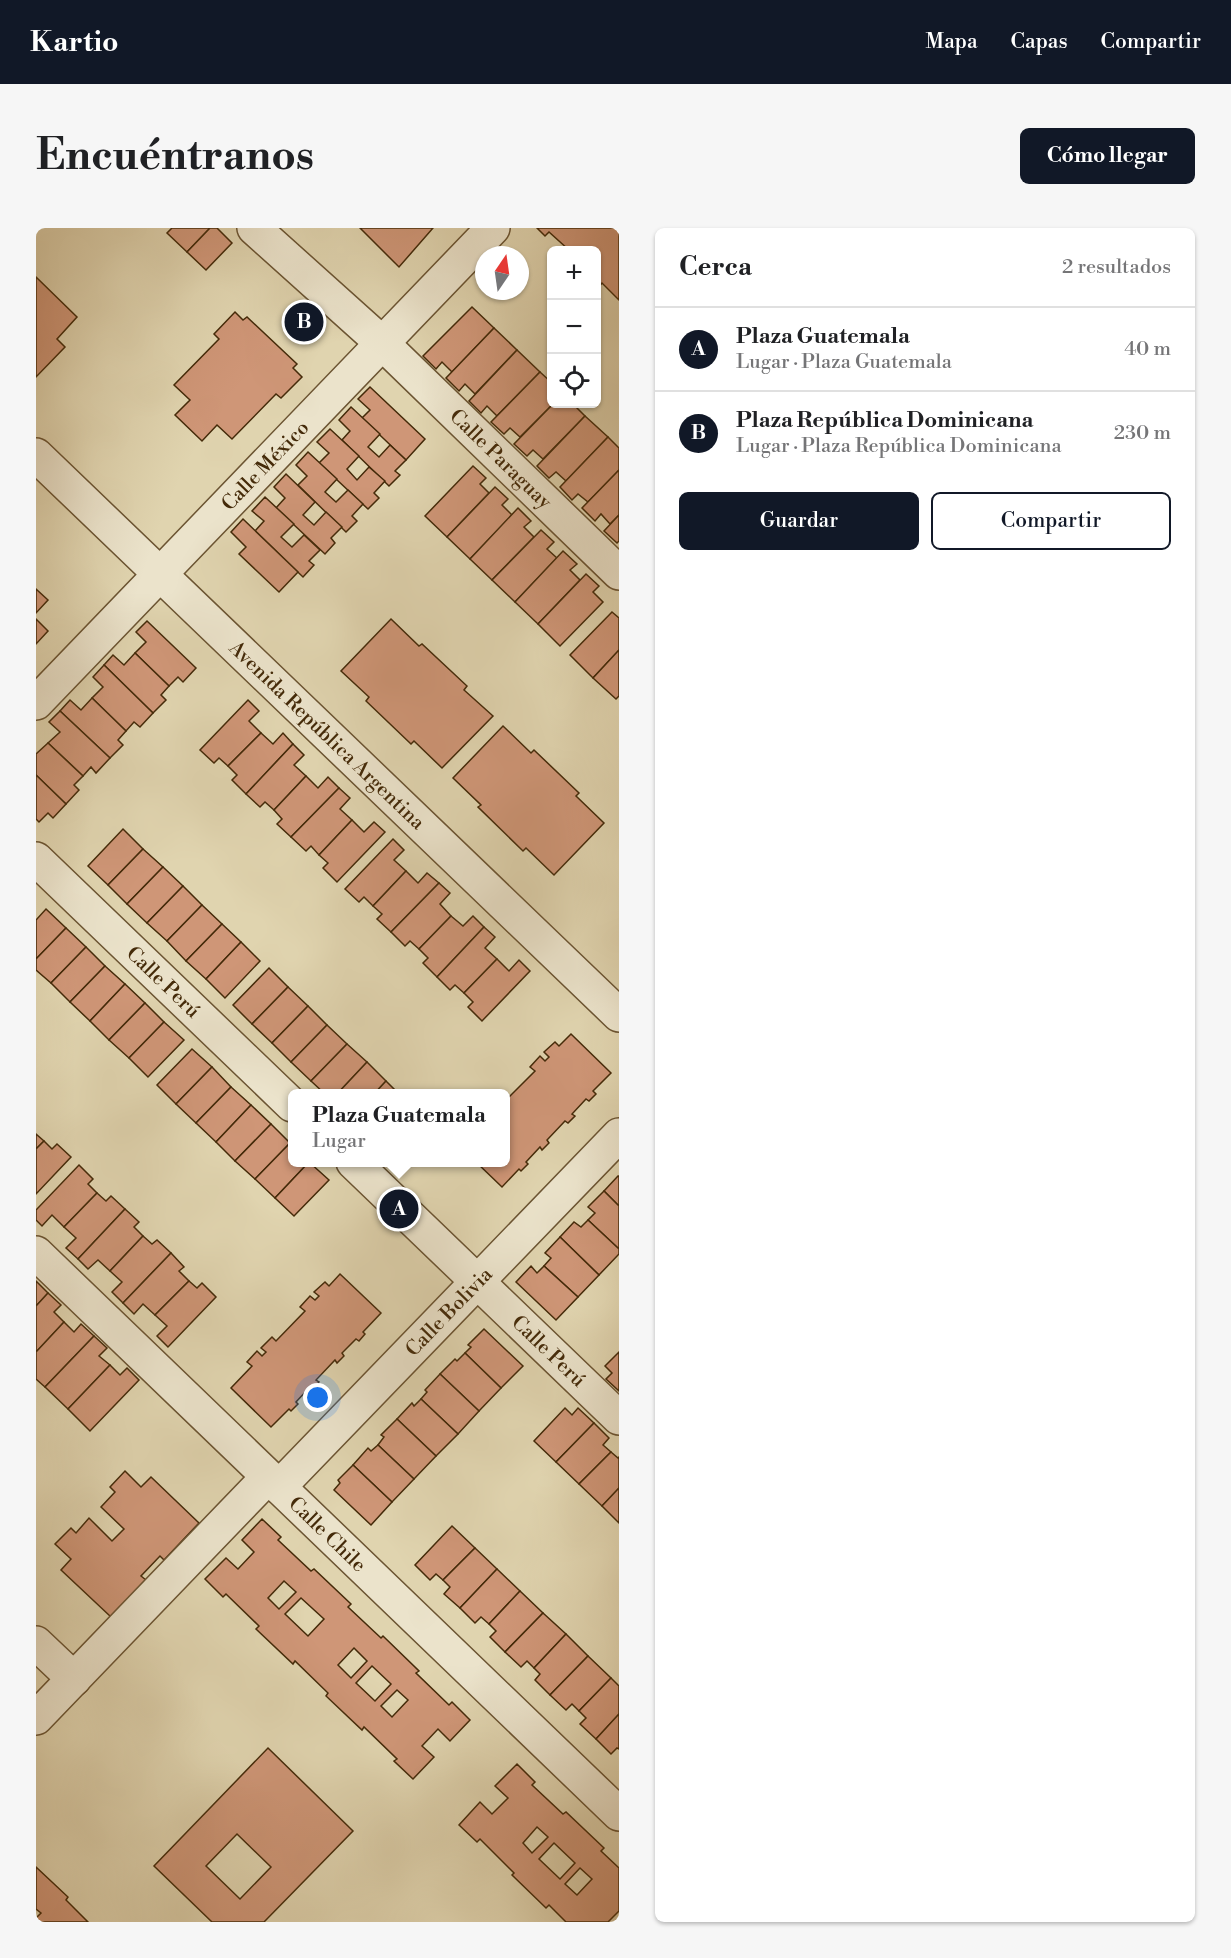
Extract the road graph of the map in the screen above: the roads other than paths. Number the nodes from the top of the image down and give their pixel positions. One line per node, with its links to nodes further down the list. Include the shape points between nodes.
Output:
1 (254, 228): 3 (street, Calle Paraguay)
2 (494, 228): 3 (street, Calle México)
3 (382, 343): 5 (street, Calle Paraguay); 6 (street, Calle México)
4 (36, 455): 6 (street, Avenida República Argentina)
5 (619, 573)
6 (160, 574): 7 (street, Calle México); 9 (street, Avenida República Argentina)
7 (36, 703)
8 (36, 859): 10 (street, Calle Perú)
9 (619, 1015)
10 (288, 1101)
11 (619, 1135): 14 (street, Calle Bolivia)
12 (358, 1167): 14 (street, Calle Perú)
13 (36, 1253): 16 (street, Calle Chile)
14 (477, 1282): 15 (street, Calle Perú); 16 (street, Calle Bolivia)
15 (619, 1418)
16 (274, 1482): 18 (street, Calle Bolivia); 20 (street, Calle Chile)
17 (36, 1643): 18 (street)
18 (74, 1678): 19 (street, Calle Bolivia)
19 (36, 1718)
20 (619, 1814)

